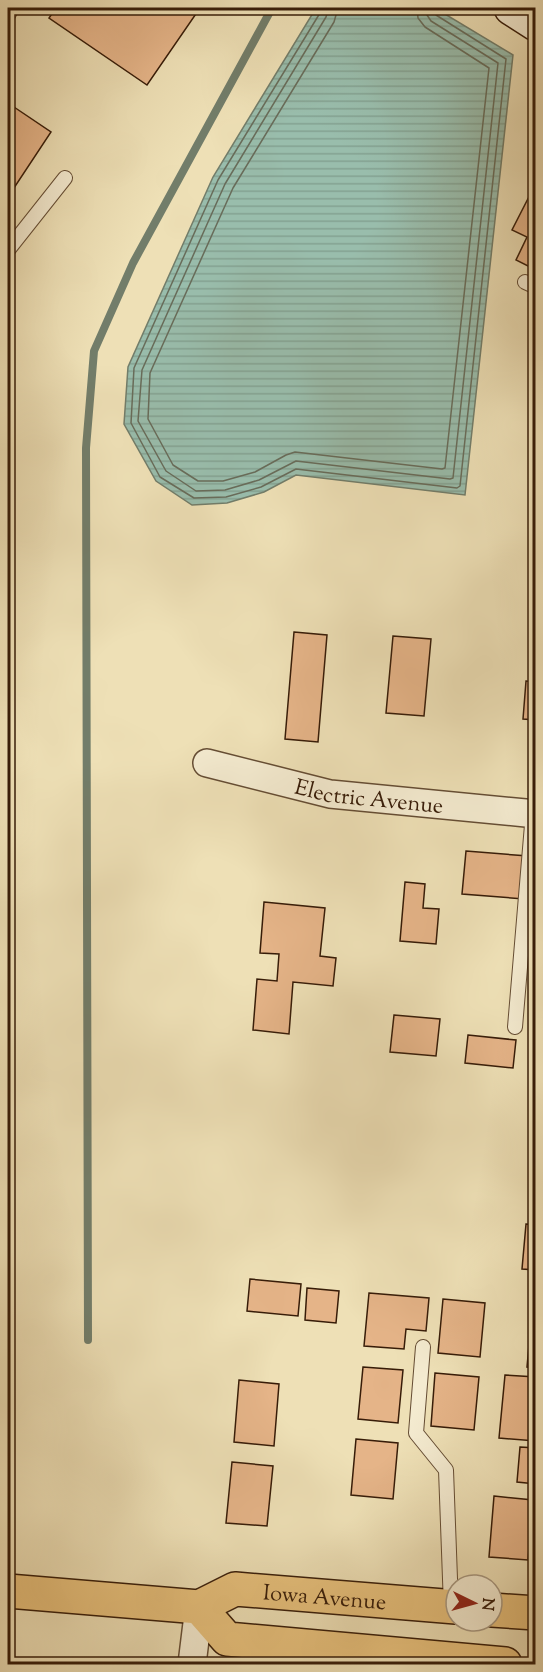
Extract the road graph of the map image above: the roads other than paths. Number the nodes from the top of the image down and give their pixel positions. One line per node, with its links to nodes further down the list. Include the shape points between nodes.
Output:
1 (12, 8): 3 (lane)
2 (511, 8): 4 (main road)
3 (8, 15)
4 (536, 24)
5 (65, 178): 6 (lane)
6 (8, 250)
7 (207, 763): 8 (street, Electric Avenue, via 330,794)
8 (534, 814): 9 (lane)
9 (515, 1027)
10 (423, 1347): 11 (lane, via 416,1433 446,1470)
11 (452, 1573)
12 (8, 1591): 14 (main road)
13 (444, 1606): 14 (main road, Iowa Avenue, via 235,1589)
14 (199, 1607): 17 (main road, via 227,1639); 18 (street)
15 (504, 1611): 16 (main road)
16 (536, 1613)
17 (447, 1662): 19 (main road)
18 (192, 1665)
19 (505, 1665)

